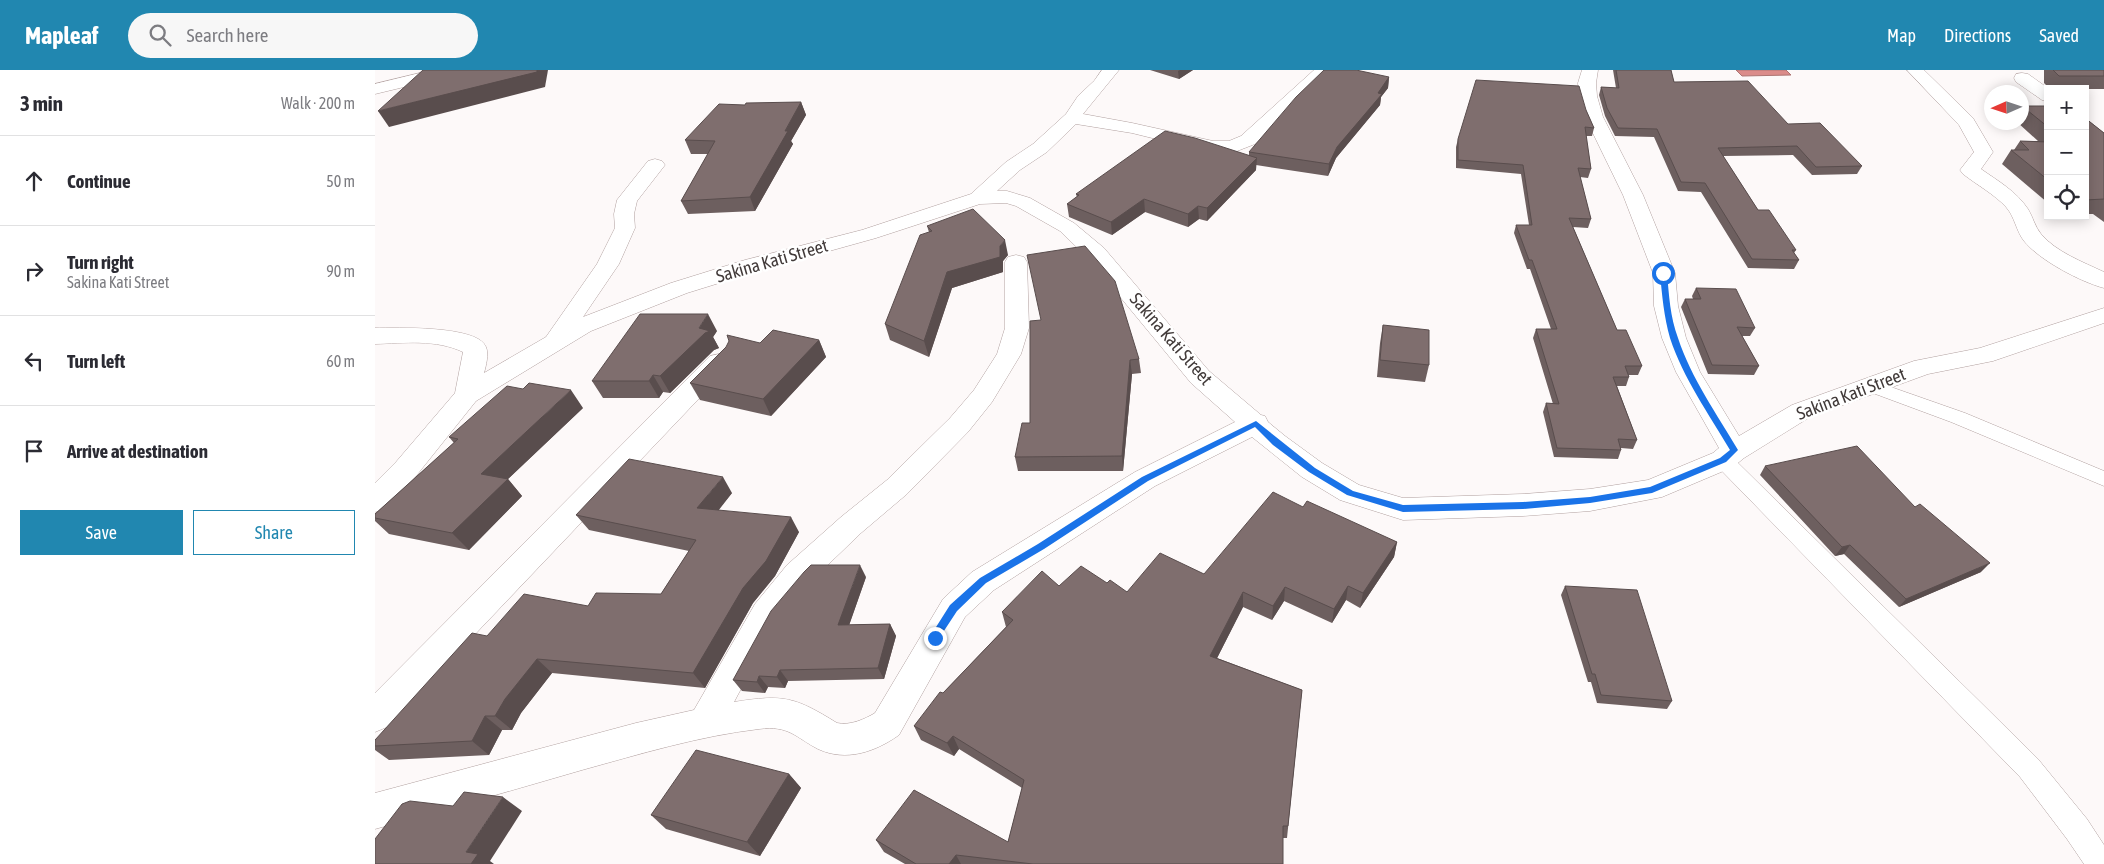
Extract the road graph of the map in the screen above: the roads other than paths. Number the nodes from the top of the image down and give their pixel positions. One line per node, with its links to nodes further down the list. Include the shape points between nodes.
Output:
1 (393, 70): 8 (street)
2 (453, 70): 9 (street)
3 (1111, 70): 11 (street)
4 (1324, 70): 11 (street, via 1248,140 1232,147 1213,147)
5 (1589, 70): 23 (street, via 1587,90 1594,117 1633,195 1663,273 1666,306 1674,338)
6 (1915, 70): 15 (street, via 1967,122 1984,152 1970,170 2012,201 2034,239 2056,256)
7 (2023, 78): 10 (street)
8 (375, 85)
9 (375, 89)
10 (2044, 93)
11 (1072, 118): 13 (street)
12 (655, 165): 18 (street, via 627,200 625,228 608,264)
13 (978, 198): 18 (street, Sakina Kati Street, via 869,234 679,288 583,326); 22 (street, Sakina Kati Street, via 1007,197 1023,202 1067,227 1096,253 1200,377)
14 (1016, 262): 27 (street, via 1017,328 1009,354 983,396 897,487 798,574 766,613)
15 (2104, 282)
16 (2104, 315): 20 (street, Sakina Kati Street, via 1984,355 1923,366)
17 (375, 336): 21 (street, via 410,334 459,339 475,348)
18 (554, 342): 21 (street, Sakina Kati Street)
19 (724, 357): 26 (street)
20 (1868, 385): 23 (street, Sakina Kati Street, via 1801,411); 24 (lane, via 1938,408)
21 (467, 395): 25 (street, Sakina Kati Street)
22 (1256, 423): 23 (street, Sakina Kati Street, via 1312,470 1350,493 1403,509 1523,506 1652,490); 27 (street, via 1145,479 983,581 953,608 887,724 872,734 842,740 830,737 794,715 761,713)
23 (1729, 455): 29 (lane, via 2029,768)
24 (2104, 479)
25 (375, 501)
26 (375, 716)
27 (705, 723): 28 (street, via 635,739)
28 (375, 811)
29 (2100, 864)

